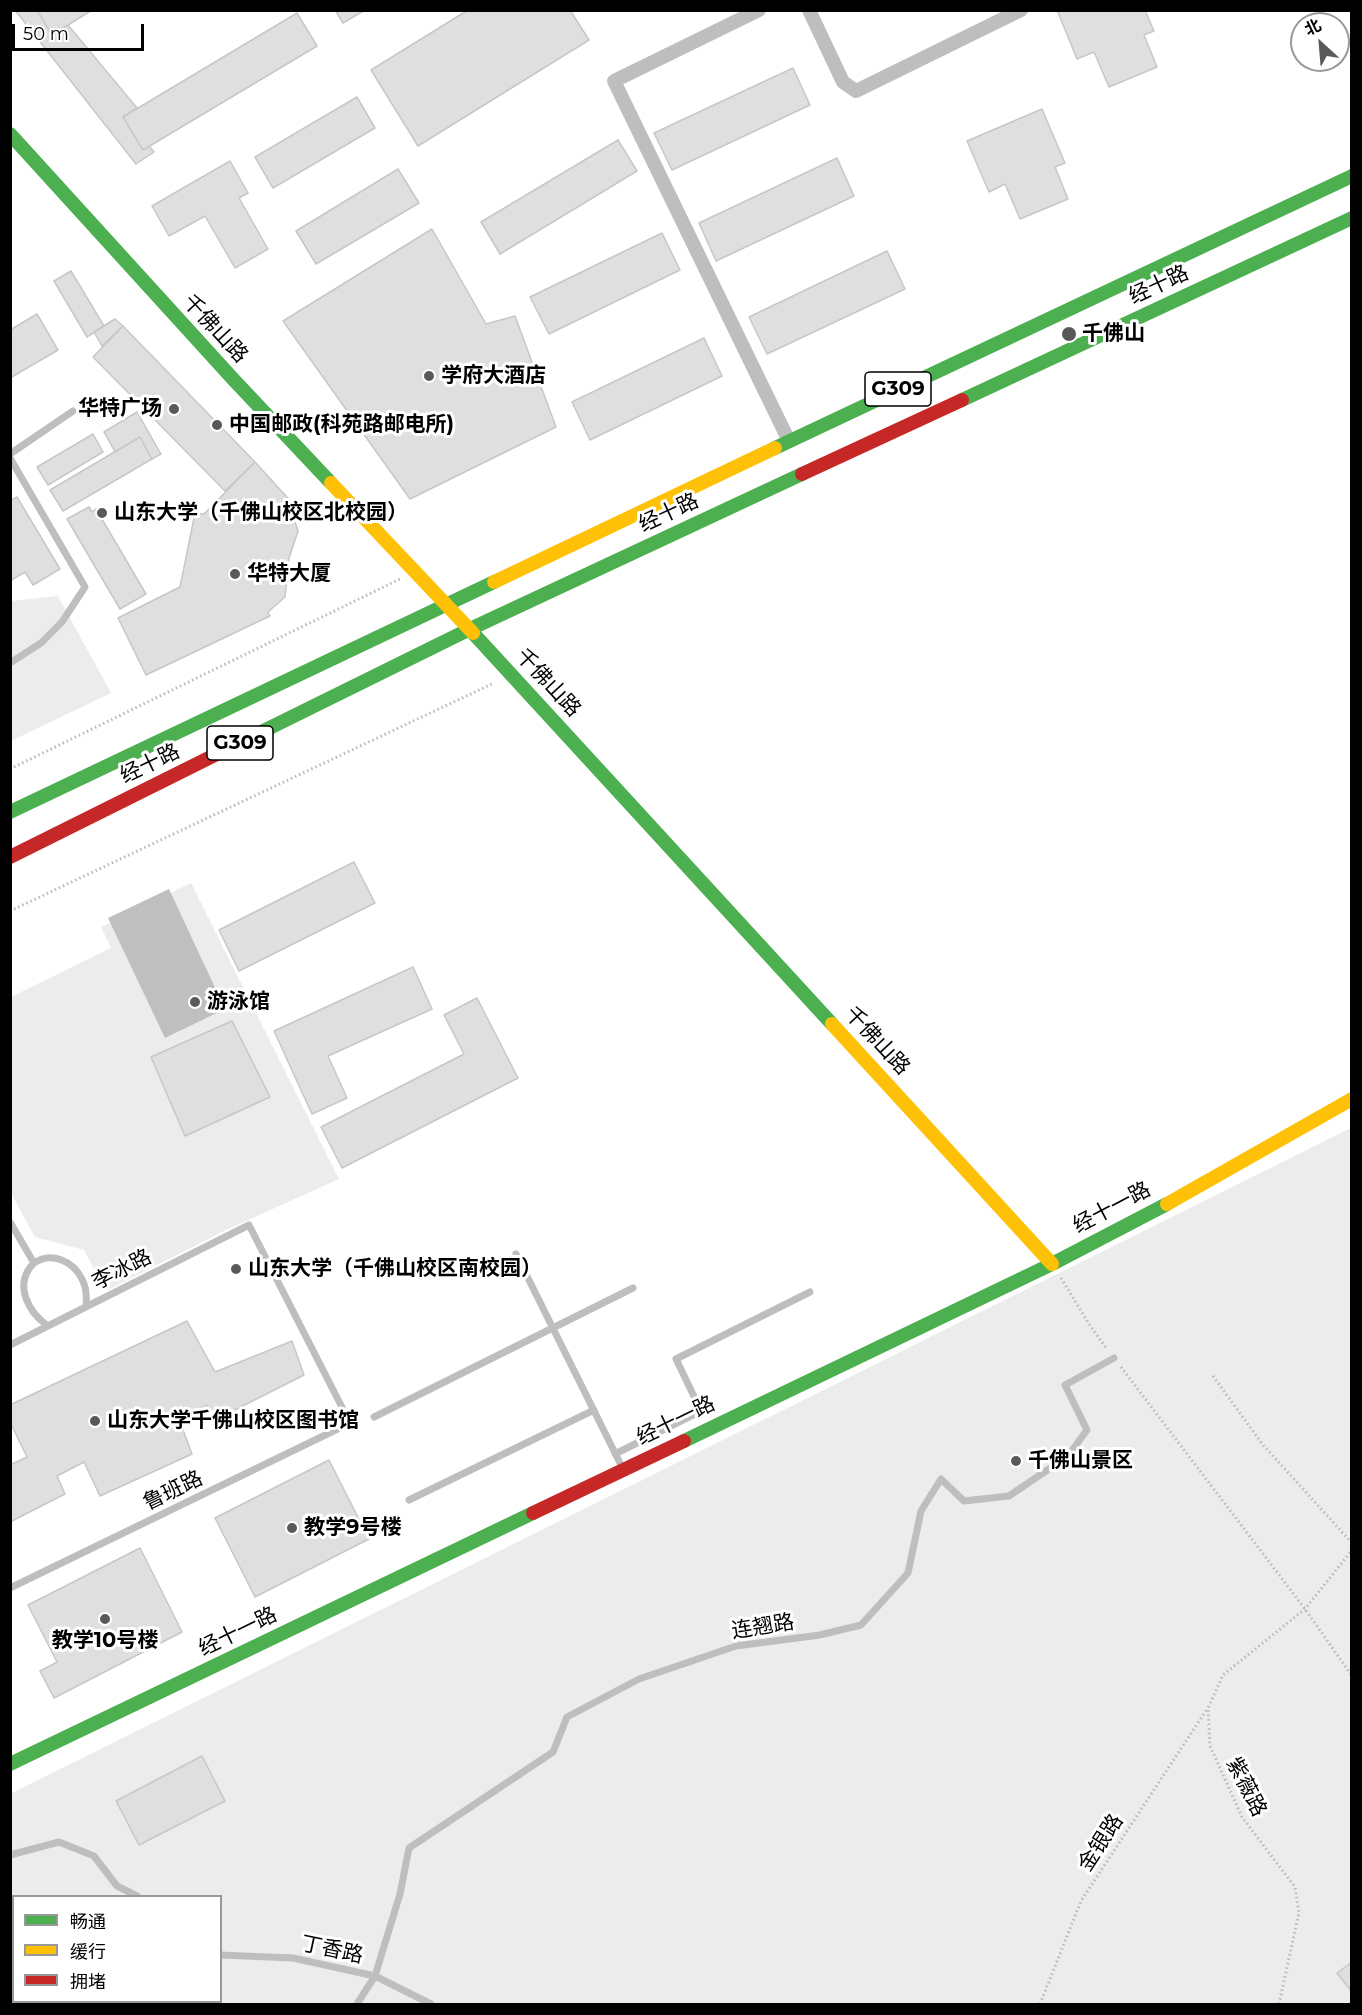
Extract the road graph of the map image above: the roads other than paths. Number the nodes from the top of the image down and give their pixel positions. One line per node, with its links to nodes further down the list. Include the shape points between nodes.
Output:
1 (759, 10): 8 (street, via 614,81)
2 (809, 10): 3 (street, via 843,82 856,91)
3 (1021, 10)
4 (10, 134): 10 (main road, 千佛山路)
5 (1352, 176): 8 (main road, 经十路 / G309)
6 (1352, 218): 11 (main road, 经十路 / G309)
7 (74, 411): 9 (lane)
8 (789, 441): 10 (main road, 经十路 / G309)
9 (10, 456): 12 (lane, via 85,587 62,622 41,643)
10 (446, 604): 11 (main road, 千佛山路); 13 (main road, 经十路 / G309)
11 (470, 629): 14 (main road, 经十路 / G309); 19 (main road, 千佛山路)
12 (10, 663)
13 (10, 812)
14 (10, 857)
15 (1352, 1099): 19 (main road, 经十一路, via 1206,1183)
16 (10, 1222): 18 (lane)
17 (516, 1254): 24 (lane)
18 (34, 1263): 22 (lane, via 50,1257 74,1267 87,1293); 23 (lane, via 25,1279 24,1293 28,1307)
19 (1052, 1264): 31 (main road, 经十一路)
20 (633, 1288): 24 (lane)
21 (810, 1292): 30 (lane, via 676,1359 701,1411)
22 (86, 1307): 23 (lane, 李冰路); 29 (lane, 李冰路, via 249,1226)
23 (48, 1326): 25 (lane, 李冰路)
24 (553, 1327): 27 (lane); 28 (lane)
25 (10, 1345)
26 (1114, 1358): 38 (lane, 连翘路, via 1065,1385 1087,1430 1068,1456 1009,1496 964,1501 941,1479 921,1511 909,1573 861,1625 820,1635 736,1646 639,1680 567,1717 553,1752 409,1848 400,1894)
27 (594, 1410): 30 (lane); 32 (lane)
28 (374, 1417)
29 (350, 1423): 33 (lane, 鲁班路)
30 (615, 1454): 31 (lane)
31 (624, 1470): 34 (main road, 经十一路)
32 (409, 1500)
33 (10, 1588)
34 (10, 1764)
35 (10, 1855): 36 (lane, via 59,1842 94,1856 117,1886)
36 (135, 1895)
37 (222, 1955): 38 (lane, 丁香路, via 293,1958)
38 (375, 1976): 39 (lane); 40 (lane, 丁香路)
39 (357, 2004)
40 (431, 2004)

